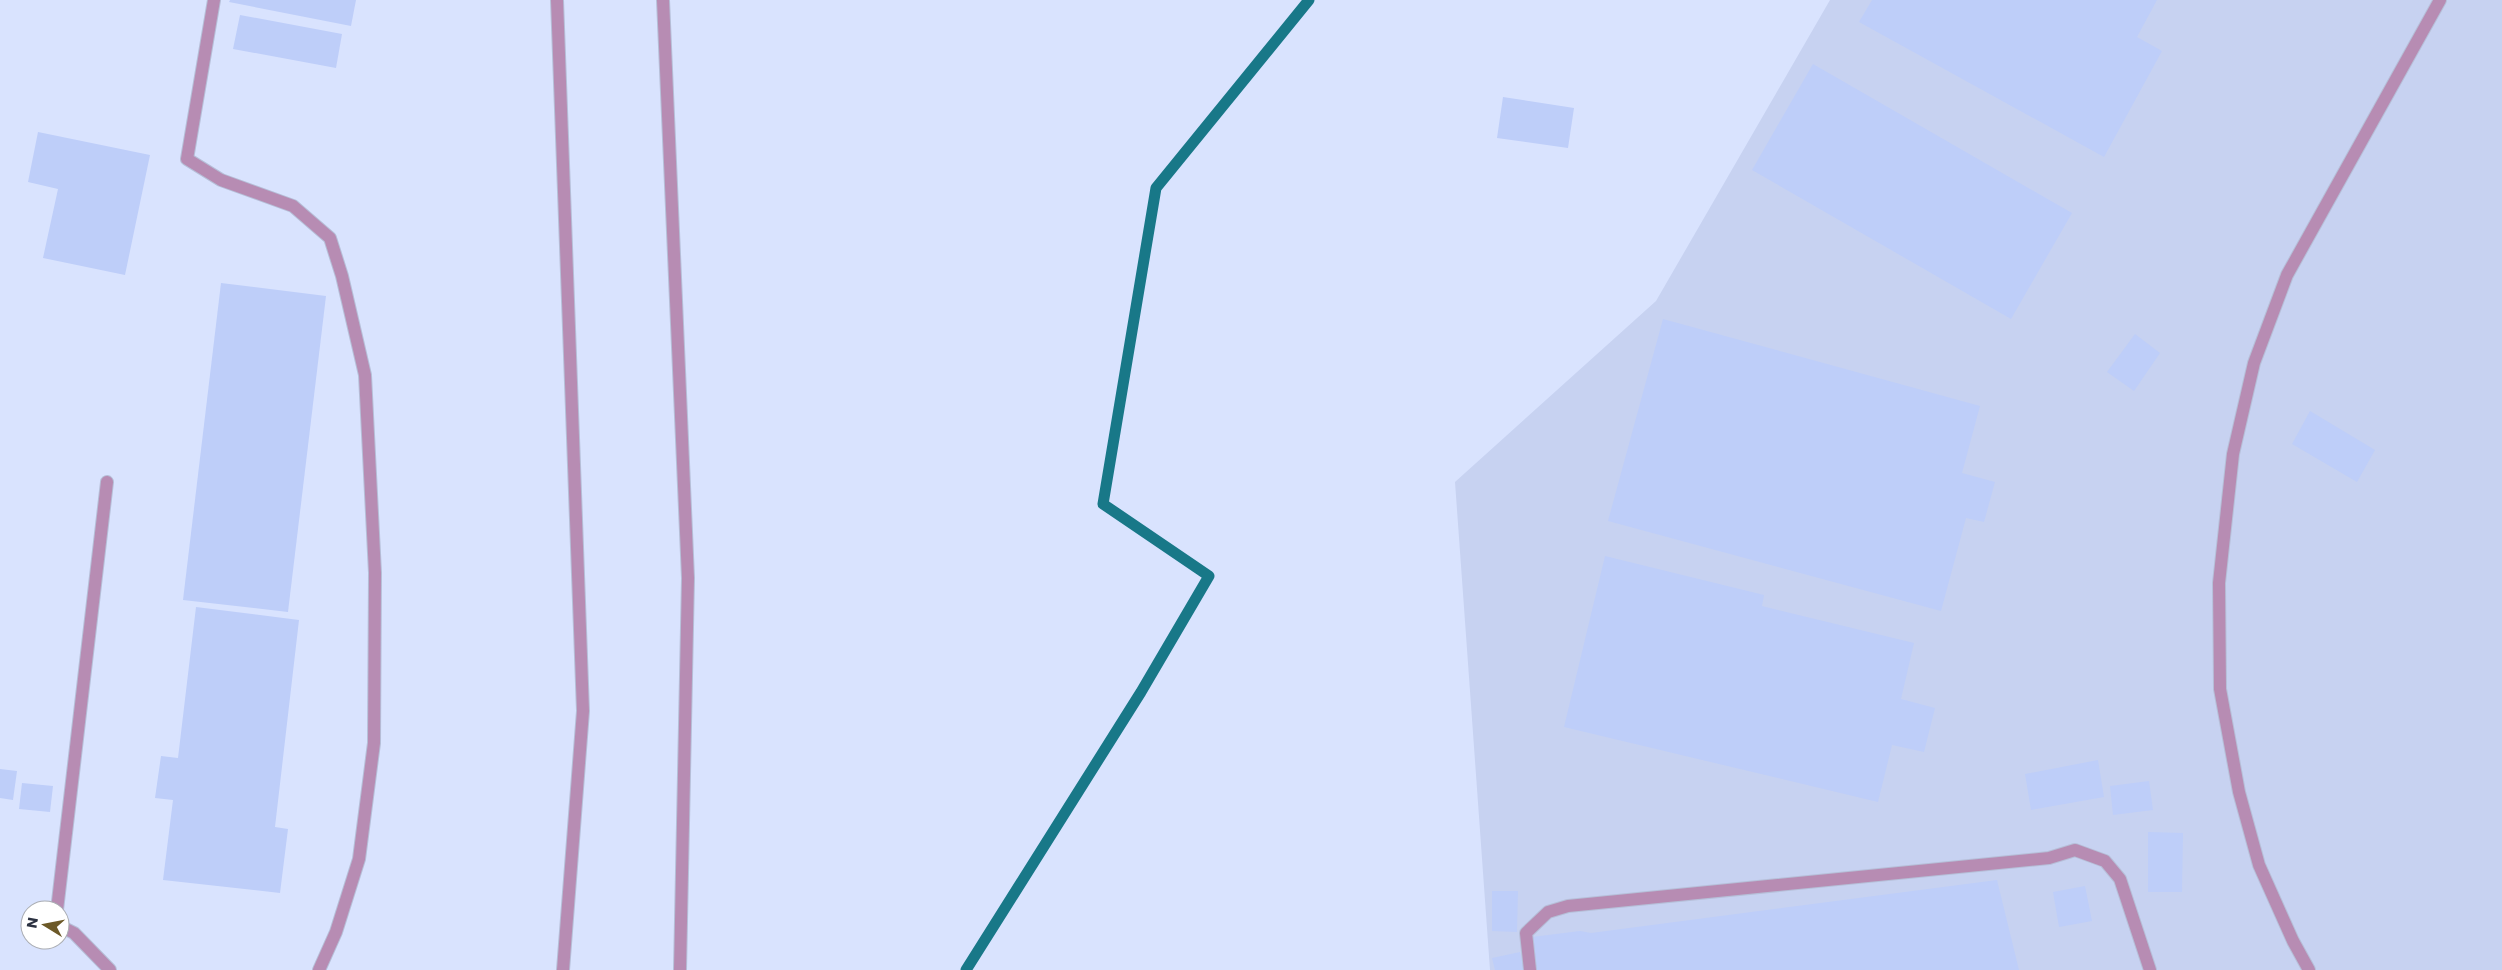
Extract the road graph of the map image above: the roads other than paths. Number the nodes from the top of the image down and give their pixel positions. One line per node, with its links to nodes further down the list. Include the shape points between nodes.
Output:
1 (214, 0): 9 (street, via 187,159 221,180 293,206 330,238 365,375 375,574 374,743 358,859 336,932)
2 (557, 0): 10 (street, via 584,711)
3 (663, 0): 11 (street, via 688,578)
4 (2440, 0): 14 (street, via 2287,276 2254,363 2233,454 2219,583 2220,689 2239,792 2259,865)
5 (107, 482): 6 (street)
6 (58, 900)
7 (70, 931): 8 (street)
8 (110, 970)
9 (319, 970)
10 (563, 970)
11 (680, 970)
12 (1530, 970): 13 (street, via 1526,933 1548,912 1568,906 2049,858 2075,850 2106,860 2120,879)
13 (2150, 970)
14 (2309, 970)

